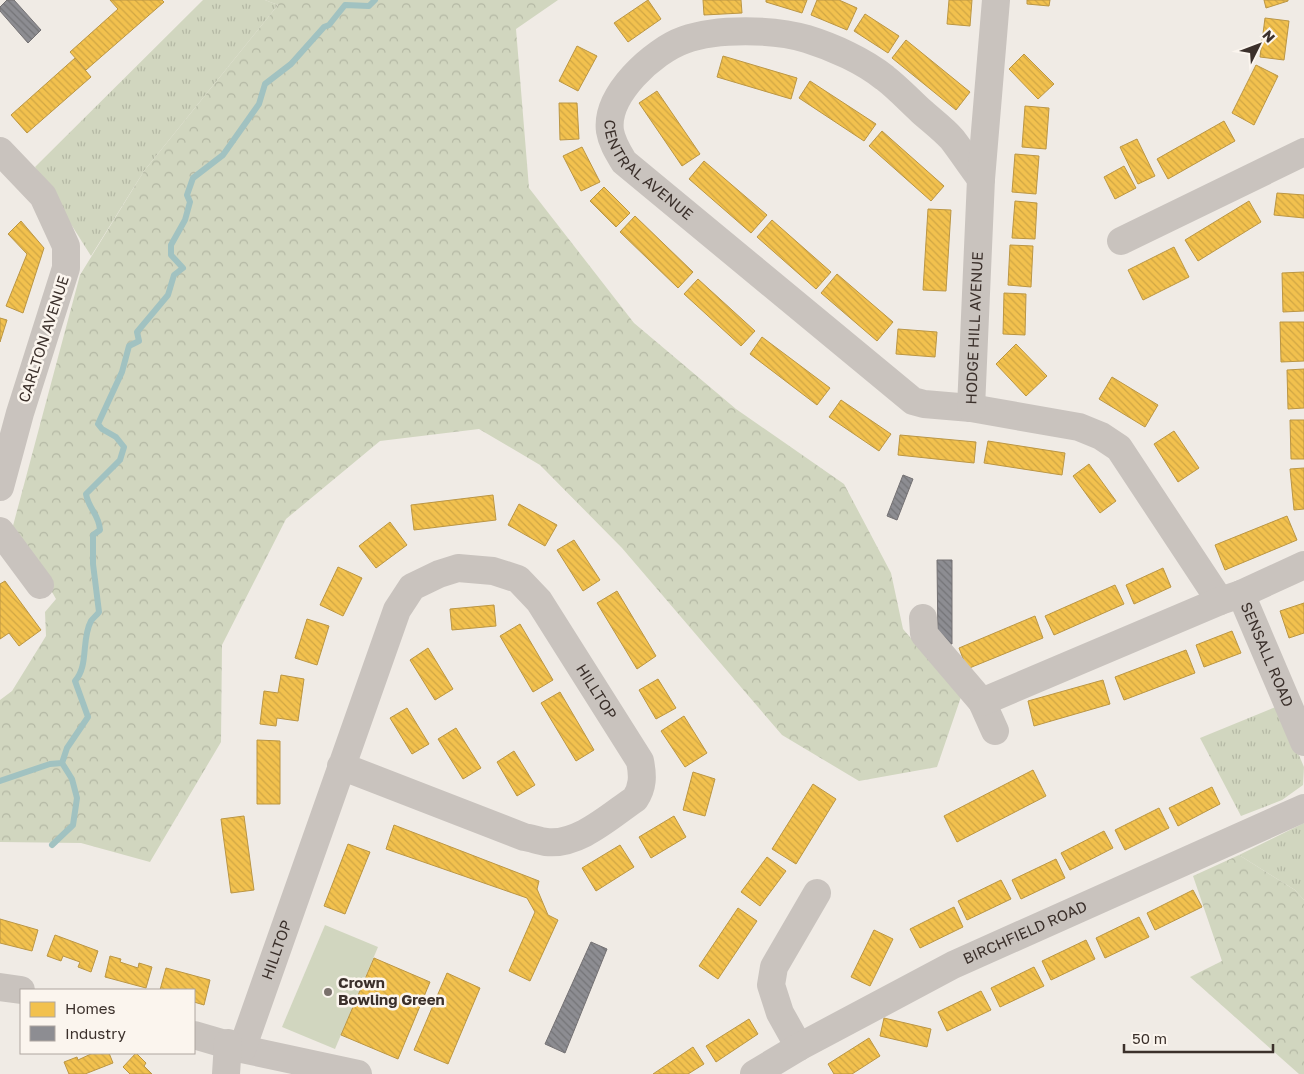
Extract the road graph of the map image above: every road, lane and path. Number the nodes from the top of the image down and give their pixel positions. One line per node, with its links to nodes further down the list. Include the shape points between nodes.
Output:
1 (996, 0): 4 (street, HODGE HILL AVENUE)
2 (0, 151): 7 (street, CARLTON AVENUE, via 43,196 66,246 66,268)
3 (1304, 152): 5 (street)
4 (981, 179): 6 (street, HODGE HILL AVENUE); 6 (street, CENTRAL AVENUE, via 951,138 884,77 846,54 807,39 769,31 722,32 686,39 670,46 647,62 626,84 611,112 613,144 624,162 913,401)
5 (1133, 228)
6 (971, 408): 11 (street, HODGE HILL AVENUE, via 1079,427 1119,448)
7 (0, 487)
8 (0, 531): 10 (street)
9 (1304, 566): 11 (street)
10 (40, 585)
11 (1230, 598): 13 (street); 15 (street, SENSALL ROAD)
12 (923, 618): 13 (street, via 924,634)
13 (982, 702): 14 (street)
14 (995, 731)
15 (1304, 742)
16 (342, 766): 16 (street, HILLTOP, via 397,610 412,587 458,568 493,571 518,579 539,601 640,761 643,776 641,791 635,800 578,837 563,842 546,842); 22 (street, HILLTOP)
17 (1304, 808): 23 (street, BIRCHFIELD ROAD, via 953,965)
18 (817, 893): 23 (street, via 774,967 771,984 780,1013)
19 (0, 987): 20 (street)
20 (20, 990)
21 (195, 1034): 22 (street)
22 (235, 1046): 24 (street, HILLTOP); 25 (street)
23 (799, 1047): 26 (street, BIRCHFIELD ROAD)
24 (226, 1074)
25 (358, 1074)
26 (754, 1074)

